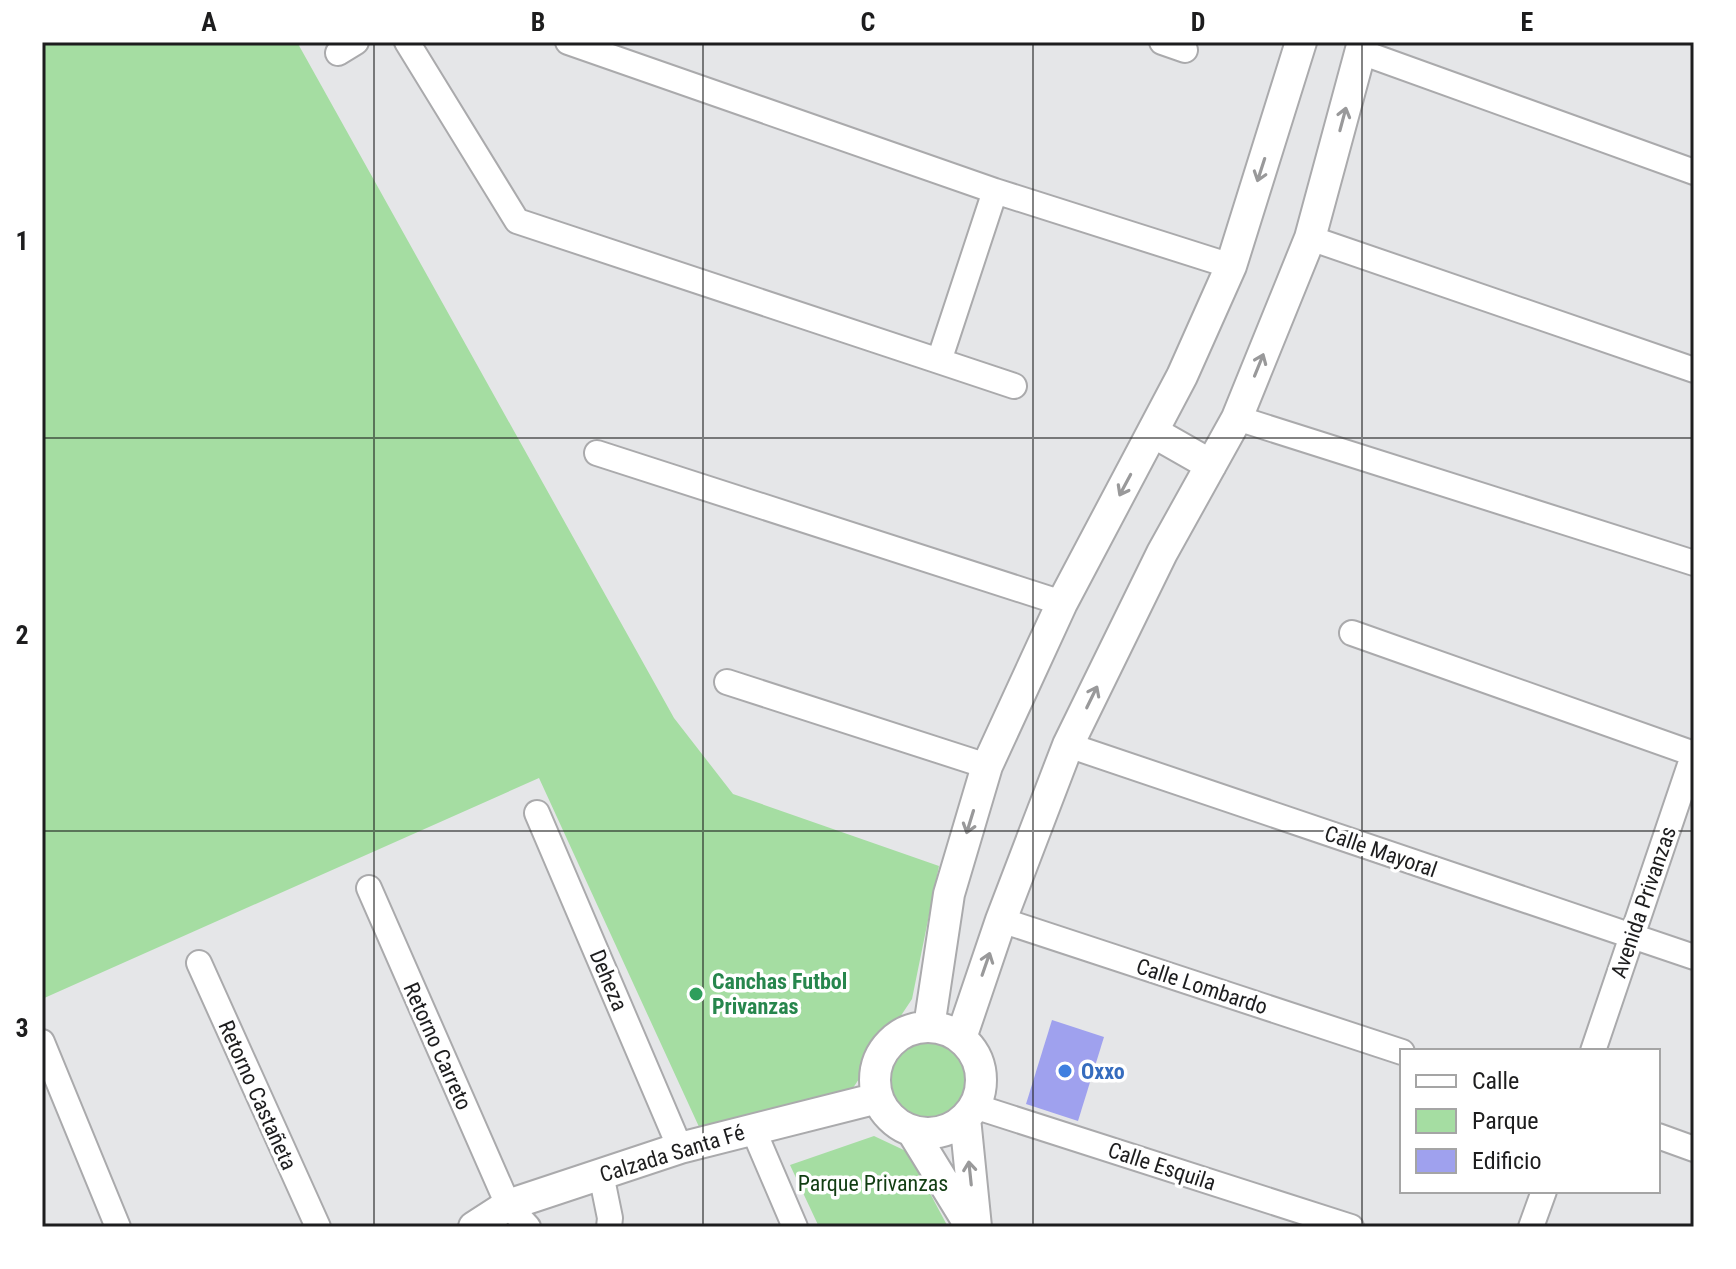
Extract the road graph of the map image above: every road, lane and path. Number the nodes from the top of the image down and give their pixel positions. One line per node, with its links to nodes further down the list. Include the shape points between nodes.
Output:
1 (407, 42): 9 (street, via 517,221)
2 (568, 42): 6 (street)
3 (1301, 42): 8 (street, one-way to 8)
4 (1362, 47): 5 (street); 7 (street, one-way to 4)
5 (1694, 172)
6 (995, 191): 8 (street); 9 (street)
7 (1310, 238): 10 (street); 12 (street, one-way to 7)
8 (1231, 266): 13 (street)
9 (939, 361): 11 (street)
10 (1694, 370)
11 (1014, 386)
12 (1237, 418): 15 (street); 16 (street)
13 (1153, 432): 15 (street); 17 (street, one-way to 17)
14 (597, 453): 17 (street)
15 (1211, 465): 20 (street, one-way to 15)
16 (1694, 563)
17 (1062, 603): 22 (street)
18 (1352, 633): 21 (street)
19 (727, 682): 22 (street)
20 (1068, 745): 25 (street); 26 (street, Calle Mayoral)
21 (1694, 754): 26 (street, Avenida Privanzas)
22 (987, 766): 29 (street, one-way to 29, via 949,894)
23 (537, 813): 39 (street, Deheza)
24 (369, 888): 43 (street, Retorno Carreto)
25 (1001, 920): 30 (street, one-way to 25); 33 (street, Calle Lombardo)
26 (1632, 936): 27 (street, Calle Mayoral); 32 (street, Avenida Privanzas)
27 (1694, 957)
28 (199, 963): 45 (street, Retorno Castañeta)
29 (929, 1027): 30 (street); 34 (street, via 904,1033 885,1049 877,1065)
30 (961, 1038): 35 (street, via 978,1064 979,1092)
31 (42, 1042): 44 (street)
32 (1594, 1049)
33 (1400, 1051)
34 (878, 1098): 36 (street, Calzada Santa Fé); 37 (street, via 887,1113)
35 (969, 1112): 37 (street, via 940,1131); 49 (street, one-way to 35); 50 (street, Calle Esquila)
36 (753, 1129): 39 (street, Calzada Santa Fé); 48 (street)
37 (912, 1131): 49 (street)
38 (1660, 1137): 40 (street)
39 (680, 1148): 41 (street, Calzada Santa Fé)
40 (1694, 1149)
41 (601, 1174): 43 (street, Calzada Santa Fé); 47 (street)
42 (1543, 1193): 51 (street)
43 (518, 1216): 46 (street, Calzada Santa Fé)
44 (118, 1227)
45 (318, 1227)
46 (474, 1227)
47 (609, 1227)
48 (795, 1227)
49 (974, 1227)
50 (1351, 1227)
51 (1531, 1227)

